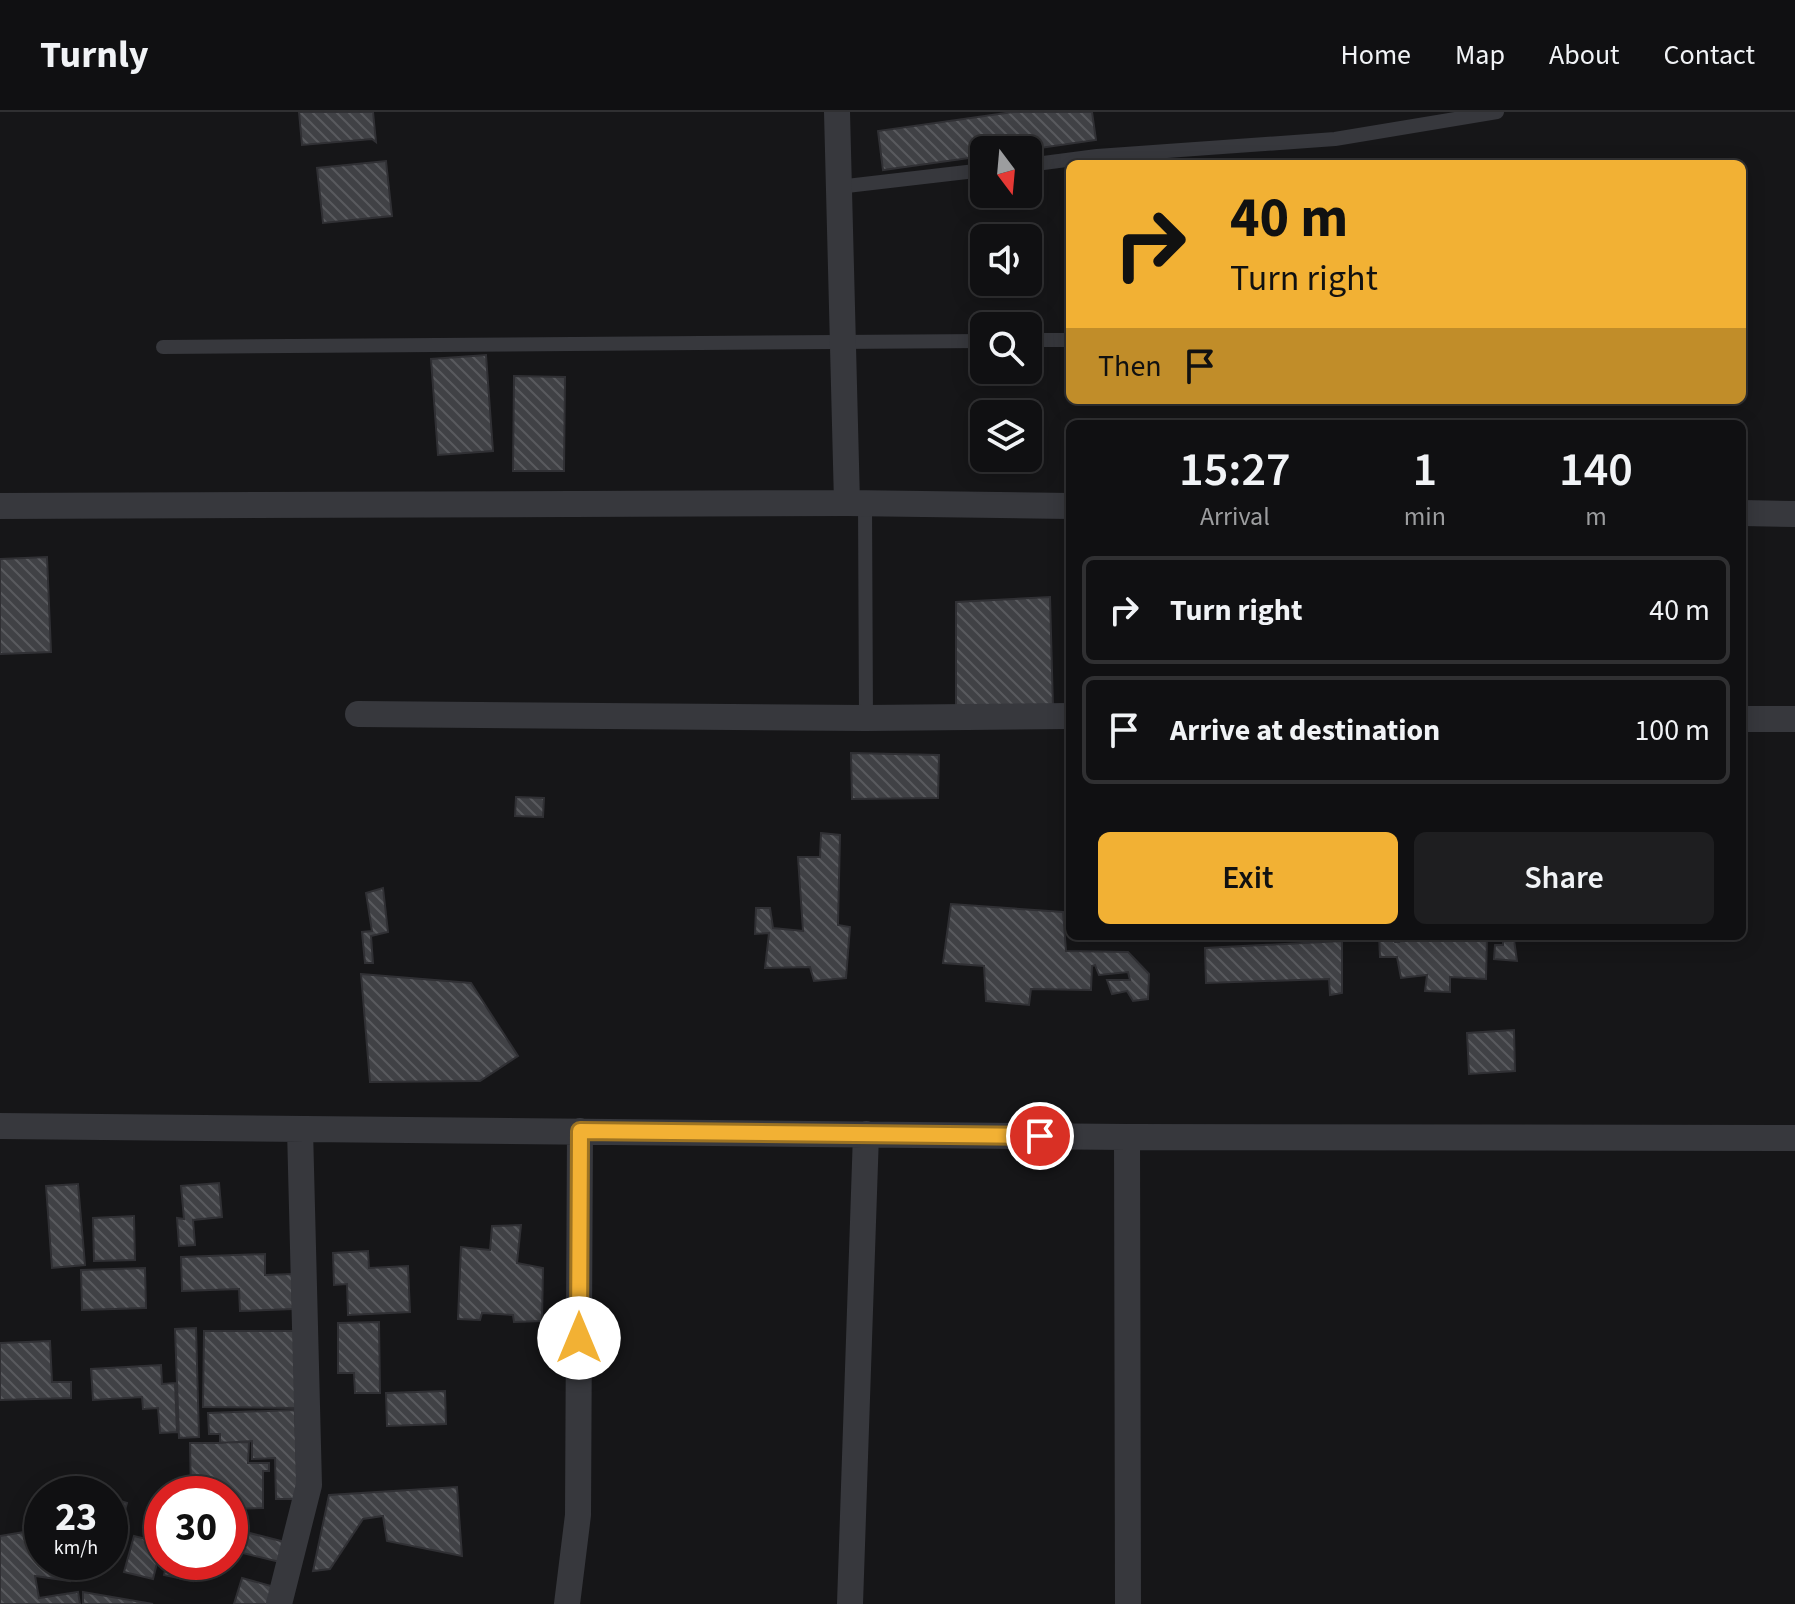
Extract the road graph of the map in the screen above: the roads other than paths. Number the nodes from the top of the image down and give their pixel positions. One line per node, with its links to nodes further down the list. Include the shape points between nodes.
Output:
1 (837, 112): 7 (street)
2 (1497, 112): 3 (lane, via 1335,139)
3 (1066, 160)
4 (1066, 160): 5 (lane)
5 (1042, 163)
6 (970, 172): 7 (lane)
7 (838, 187): 11 (street)
8 (1042, 340): 9 (lane)
9 (1066, 340)
10 (970, 341): 11 (lane)
11 (843, 343): 12 (lane); 13 (street)
12 (163, 347)
13 (856, 503): 14 (street); 15 (street); 20 (lane)
14 (0, 506)
15 (1066, 506)
16 (1746, 513): 17 (street)
17 (1795, 514)
18 (358, 714): 20 (street)
19 (1066, 716): 20 (street)
20 (866, 718)
21 (1746, 719): 22 (street)
22 (1795, 719)
23 (0, 1126): 24 (street)
24 (300, 1129): 25 (street); 29 (street, via 309,1485)
25 (580, 1131): 26 (street); 30 (street, via 578,1515)
26 (866, 1134): 27 (street); 31 (street)
27 (1127, 1137): 28 (street); 32 (street)
28 (1795, 1138)
29 (279, 1604)
30 (567, 1604)
31 (850, 1604)
32 (1128, 1604)

